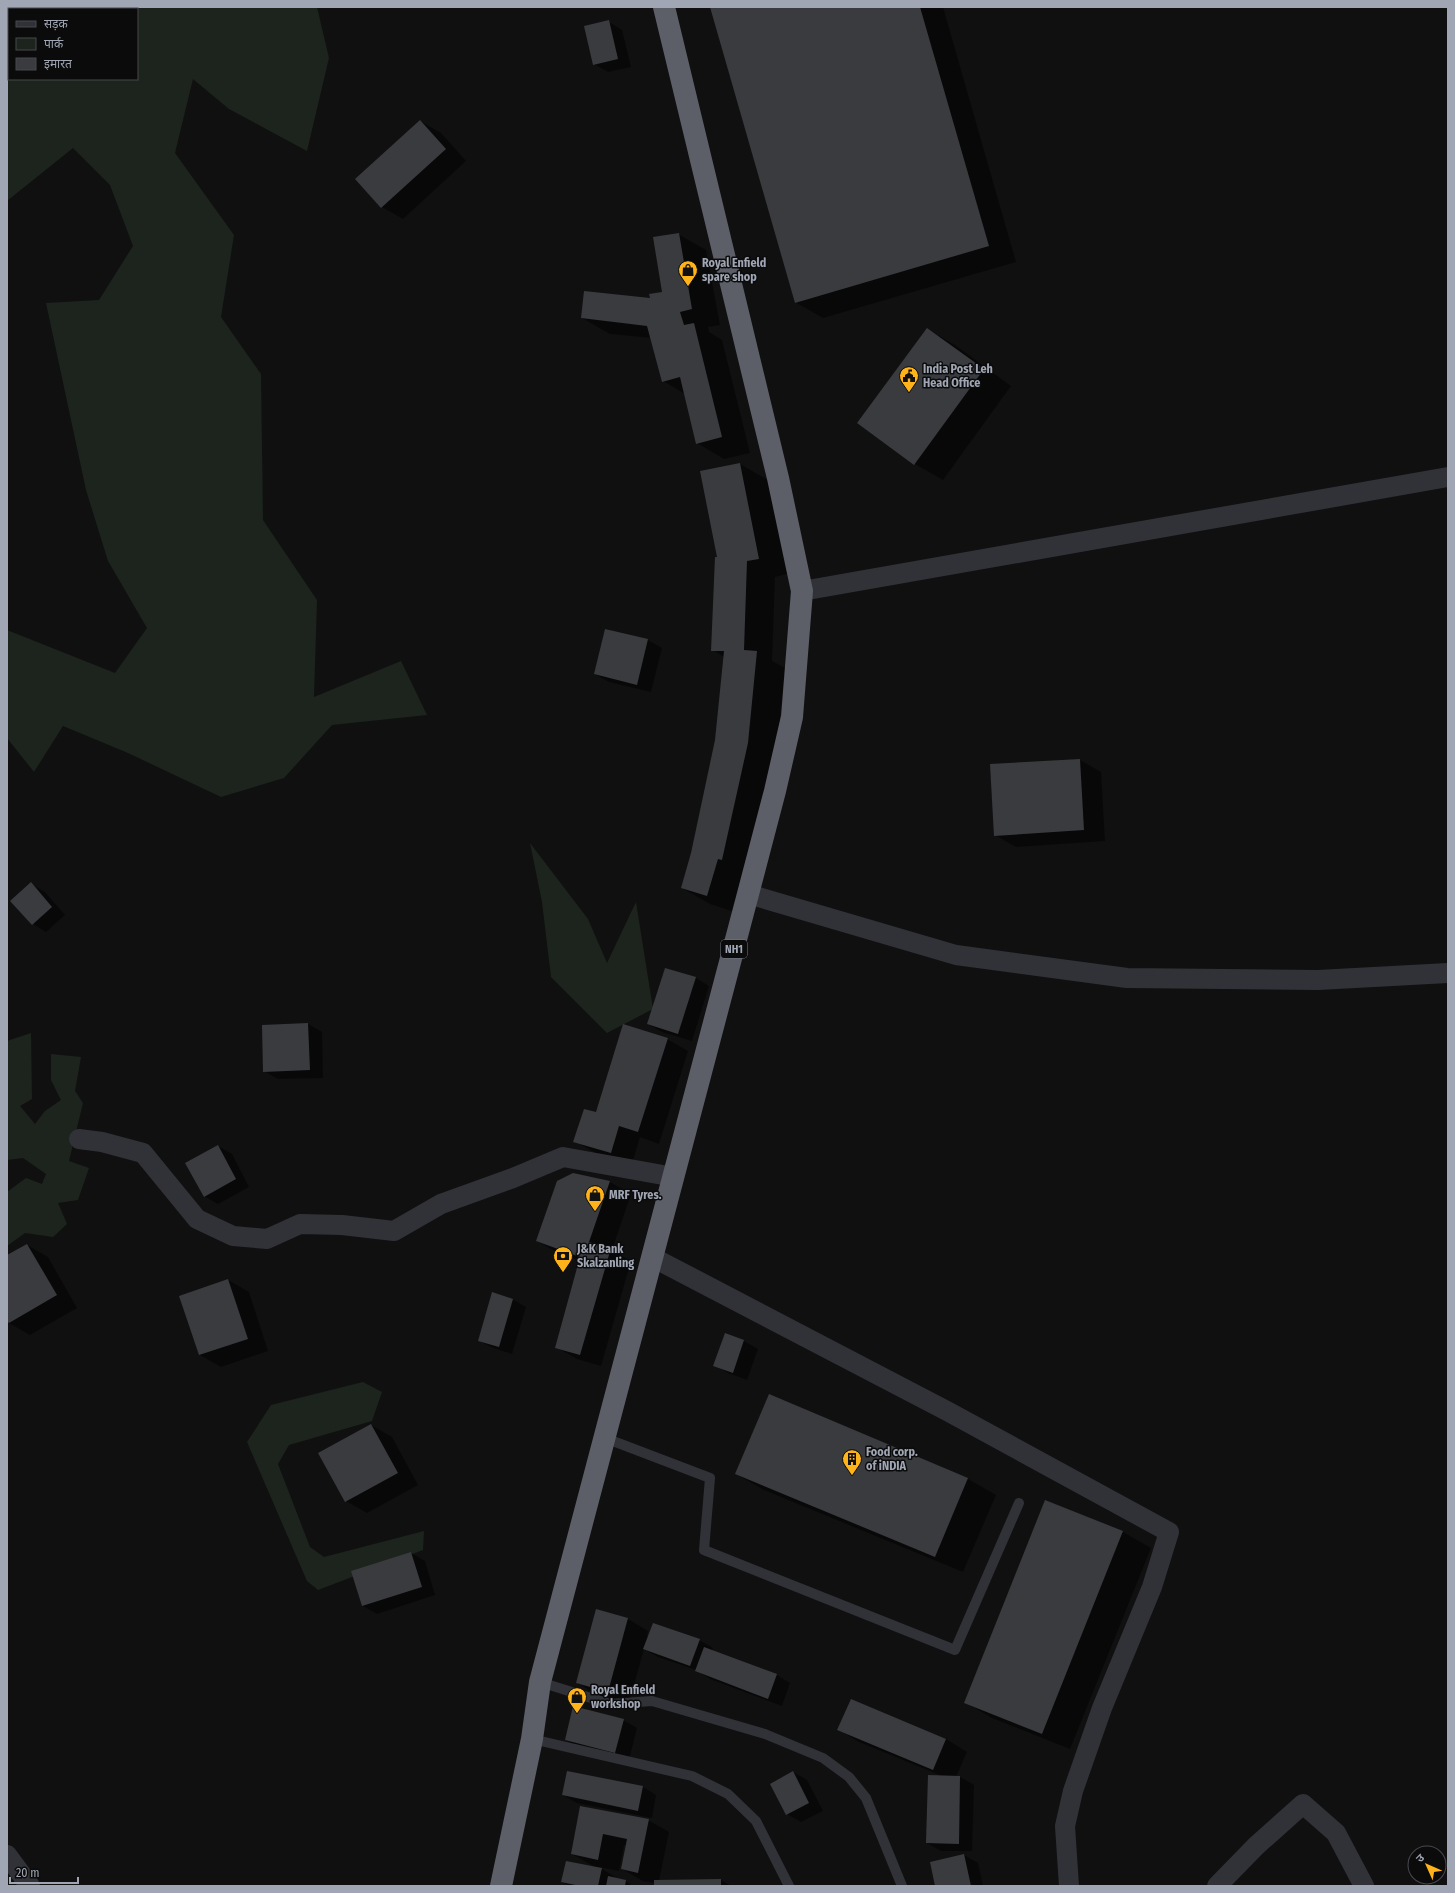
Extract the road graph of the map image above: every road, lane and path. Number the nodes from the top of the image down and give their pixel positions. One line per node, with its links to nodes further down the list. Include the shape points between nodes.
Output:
1 (664, 7): 3 (highway, NH1, via 778,478)
2 (1448, 477): 3 (street)
3 (802, 590): 4 (highway, NH1, via 792,717)
4 (748, 894): 5 (street, via 956,955 1127,978 1318,980); 7 (highway, NH1)
5 (1448, 973)
6 (79, 1139): 7 (street, via 143,1153 197,1219 233,1236 267,1239 300,1224 342,1224 394,1231 441,1204 563,1157)
7 (674, 1177): 8 (highway, NH1)
8 (652, 1258): 9 (highway, NH1); 18 (street, via 947,1411 1169,1532 1152,1587 1102,1708 1073,1791 1065,1826)
9 (605, 1438): 10 (lane, via 710,1478 704,1550 955,1650); 11 (highway, NH1)
10 (1018, 1502)
11 (540, 1682): 12 (highway, NH1); 17 (lane, via 610,1704 652,1701 765,1734 823,1758 849,1777 866,1798)
12 (532, 1739): 15 (highway, NH1); 16 (lane, via 692,1776 728,1794 756,1821)
13 (7, 1855): 14 (street)
14 (30, 1886)
15 (500, 1886)
16 (789, 1886)
17 (902, 1886)
18 (1069, 1886)
19 (1217, 1886): 20 (street, via 1256,1846 1303,1804 1336,1833)
20 (1364, 1886)

